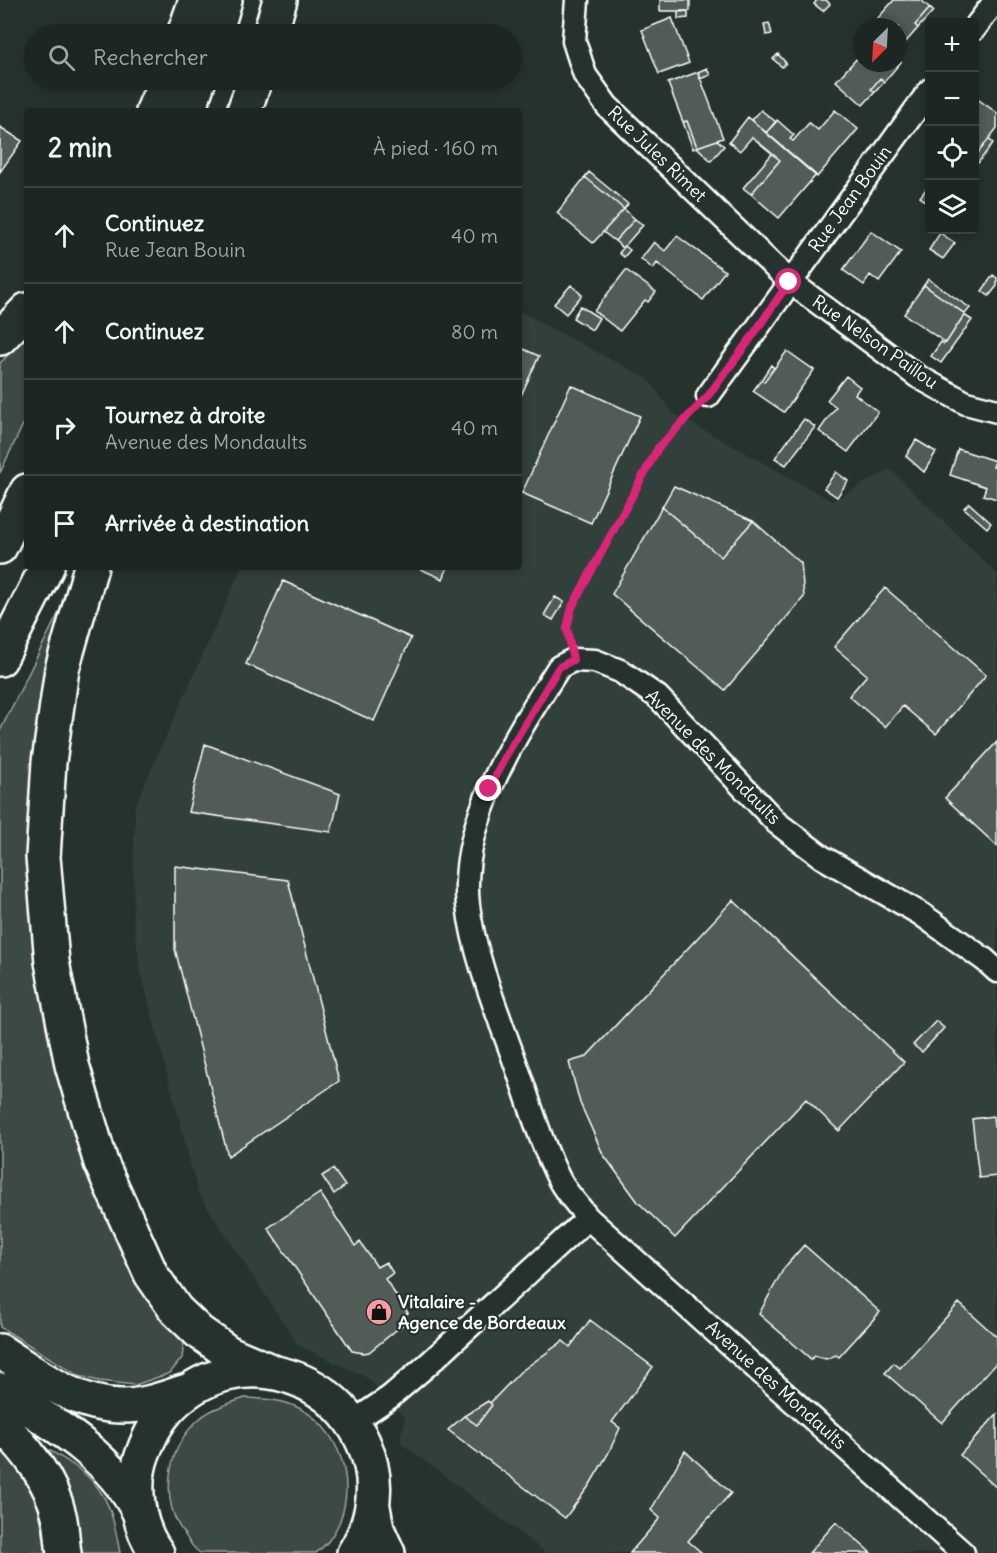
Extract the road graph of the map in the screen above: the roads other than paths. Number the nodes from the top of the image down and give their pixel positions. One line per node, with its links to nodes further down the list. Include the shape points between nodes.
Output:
1 (196, 0): 7 (main road)
2 (225, 0): 8 (main road)
3 (280, 0): 9 (main road)
4 (577, 0): 19 (street, Rue Jules Rimet, via 574,41 585,75 607,106)
5 (996, 0): 6 (street)
6 (979, 23)
7 (188, 24)
8 (218, 24)
9 (273, 24)
10 (162, 90): 15 (main road)
11 (195, 90): 16 (main road)
12 (252, 90): 17 (main road)
13 (254, 90): 18 (main road)
14 (925, 97): 19 (street, Rue Jean Bouin)
15 (154, 108)
16 (189, 108)
17 (244, 108)
18 (250, 108)
19 (789, 282): 22 (street, Rue Jean Bouin); 23 (street, Rue Nelson Paillou, via 917,376 966,403)
20 (24, 313): 21 (main road)
21 (0, 338)
22 (708, 396)
23 (997, 411)
24 (24, 497): 25 (main road)
25 (0, 547)
26 (45, 570): 28 (main road)
27 (90, 570): 32 (main road, via 62,669 49,762 43,857 52,962 72,1065 101,1163 151,1274 176,1310 200,1332 229,1353)
28 (0, 659)
29 (997, 970): 30 (street, Avenue des Mondaults, via 921,914 822,857 777,823 658,697 621,671 595,661 573,660 559,667 489,789 468,870 468,904 475,941 500,1020 544,1143 561,1182)
30 (588, 1218): 35 (street, via 425,1367); 43 (street, Avenue des Mondaults)
31 (0, 1351): 34 (main road, via 81,1399 106,1405 144,1404)
32 (273, 1372): 34 (main road, via 243,1371 215,1378); 35 (main road, via 304,1381 322,1392)
33 (0, 1390): 38 (main road, via 87,1448 118,1478)
34 (189, 1391): 38 (main road, via 151,1431 138,1476)
35 (353, 1422): 37 (main road, via 367,1448)
36 (0, 1424): 39 (main road, via 43,1474 59,1514)
37 (373, 1506): 41 (main road, via 363,1539); 42 (main road, via 377,1529)
38 (139, 1513): 40 (main road)
39 (64, 1553)
40 (157, 1553)
41 (354, 1553)
42 (388, 1553)
43 (963, 1553)

